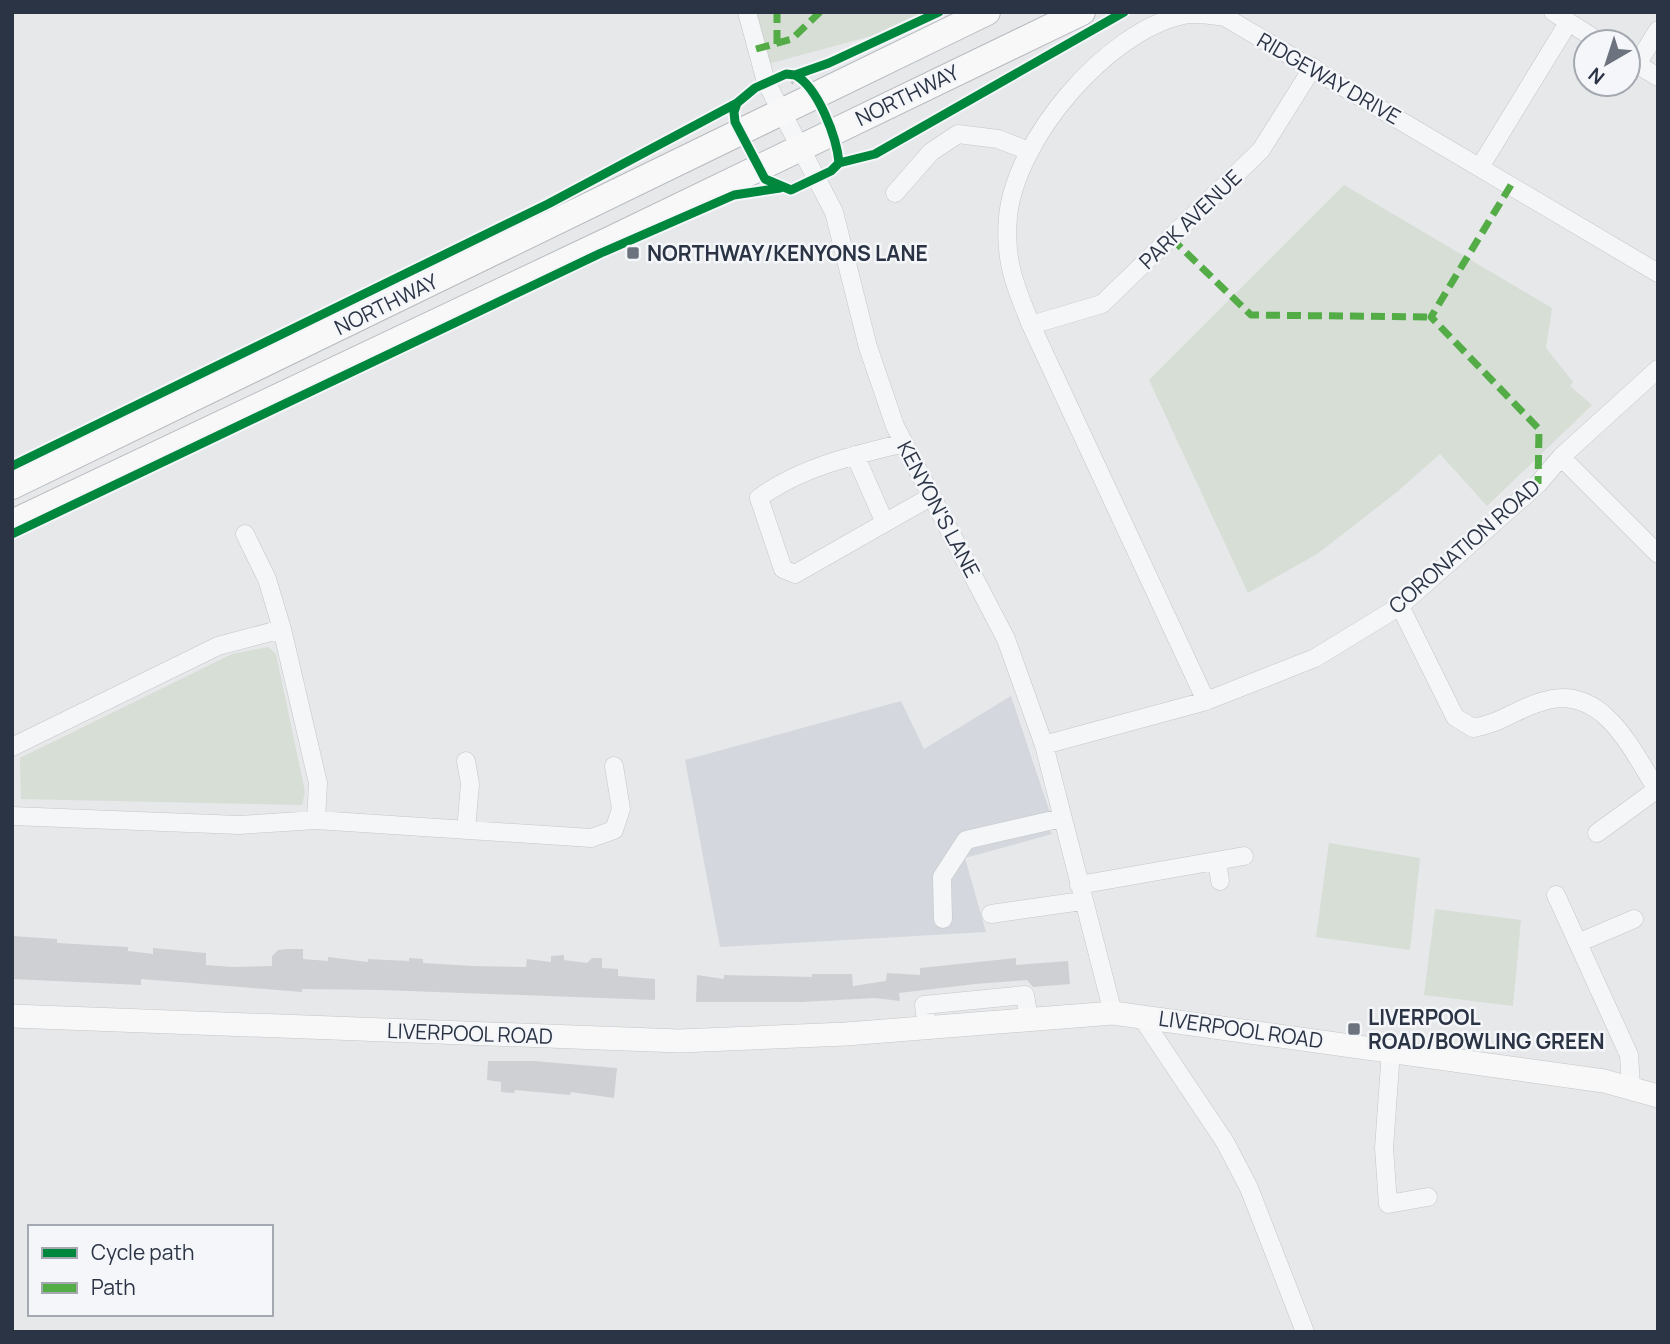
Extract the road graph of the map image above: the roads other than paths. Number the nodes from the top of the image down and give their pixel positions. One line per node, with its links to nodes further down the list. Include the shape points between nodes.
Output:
1 (747, 12): 12 (street, KENYON'S LANE, via 766,82)
2 (987, 12): 12 (highway, NORTHWAY, via 801,85)
3 (1082, 12): 13 (highway, NORTHWAY)
4 (1553, 12): 5 (street)
5 (1568, 23): 6 (street); 15 (street)
6 (1576, 28)
7 (1658, 30): 8 (street)
8 (1642, 50)
9 (1312, 67): 14 (street, RIDGEWAY DRIVE, via 1225,17 1182,15 1147,30 1107,57 1069,94); 15 (street, RIDGEWAY DRIVE); 18 (street, PARK AVENUE, via 1261,150 1102,304)
10 (1642, 68): 11 (street)
11 (1658, 77)
12 (781, 113): 13 (street, KENYON'S LANE); 23 (highway, NORTHWAY)
13 (800, 147): 20 (street, KENYON'S LANE, via 840,230 868,347); 25 (highway, NORTHWAY, via 764,178)
14 (1029, 151): 16 (street, via 998,139 958,134 931,152); 18 (street, RIDGEWAY DRIVE, via 1008,214 1007,246 1010,272)
15 (1480, 167): 17 (street, RIDGEWAY DRIVE)
16 (895, 193)
17 (1658, 273)
18 (1031, 325): 31 (street, RIDGEWAY DRIVE)
19 (1658, 369): 22 (street, CORONATION ROAD)
20 (904, 443): 21 (street); 24 (street, KENYON'S LANE)
21 (855, 455): 26 (street); 26 (street, via 759,498 783,569 795,574)
22 (1561, 457): 28 (street); 29 (street, CORONATION ROAD, via 1538,484)
23 (12, 486)
24 (932, 496): 26 (street); 32 (street, KENYON'S LANE, via 1006,639)
25 (12, 523)
26 (885, 523)
27 (245, 534): 30 (street, via 267,579)
28 (1658, 554)
29 (1400, 606): 31 (street, CORONATION ROAD, via 1315,658); 36 (street, via 1455,717 1473,728 1497,724 1545,700 1573,700 1602,713 1623,733)
30 (282, 629): 33 (street, via 218,646); 39 (street, via 318,783)
31 (1206, 701): 32 (street, CORONATION ROAD)
32 (1044, 745): 38 (street, KENYON'S LANE)
33 (12, 747)
34 (467, 761): 40 (street)
35 (614, 766): 40 (street, via 621,809 614,830 591,838)
36 (1657, 791): 41 (street)
37 (12, 816): 39 (street, via 239,825)
38 (1062, 818): 45 (street, KENYON'S LANE); 48 (street, via 966,840 942,877)
39 (316, 820): 40 (street)
40 (466, 830)
41 (1597, 833)
42 (1244, 856): 43 (street)
43 (1217, 861): 44 (street); 45 (street)
44 (1220, 881)
45 (1080, 893): 47 (street); 51 (street, KENYON'S LANE)
46 (1556, 895): 50 (street)
47 (991, 914)
48 (943, 919)
49 (1634, 919): 50 (street)
50 (1578, 943): 55 (street, via 1629,1055)
51 (1113, 1013): 52 (main road, LIVERPOOL ROAD); 53 (main road, LIVERPOOL ROAD, via 679,1041)
52 (1140, 1015): 54 (main road, LIVERPOOL ROAD); 58 (street, via 1243,1176)
53 (12, 1016)
54 (1391, 1051): 55 (main road, LIVERPOOL ROAD); 57 (street, via 1384,1148 1388,1204)
55 (1631, 1086): 56 (main road, LIVERPOOL ROAD)
56 (1658, 1096)
57 (1428, 1197)
58 (1305, 1332)

